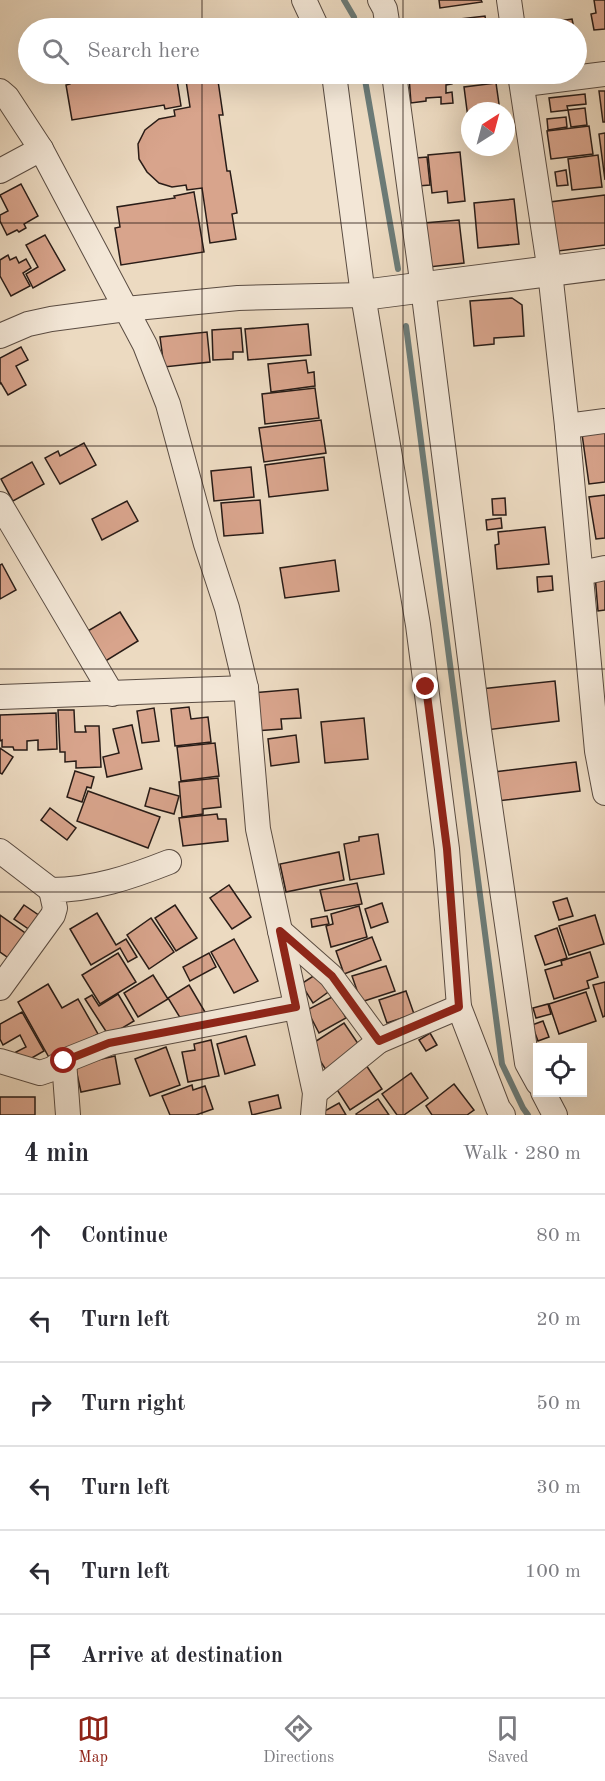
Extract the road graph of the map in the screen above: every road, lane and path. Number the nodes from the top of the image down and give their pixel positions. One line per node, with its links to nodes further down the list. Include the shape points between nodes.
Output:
1 (380, 0): 5 (street)
2 (508, 0): 6 (street)
3 (305, 1): 4 (street)
4 (313, 18)
5 (386, 18)
6 (511, 18)
7 (605, 74): 8 (street)
8 (587, 75)
9 (335, 84): 18 (street)
10 (395, 84): 17 (street)
11 (524, 84): 16 (street)
12 (0, 91): 13 (street)
13 (41, 149): 14 (street); 19 (street)
14 (0, 171)
15 (605, 264): 16 (street)
16 (550, 272): 17 (street); 22 (street)
17 (423, 288): 18 (street); 40 (street, via 479,730 527,1063)
18 (363, 295): 19 (street, via 238,298); 36 (street, via 418,625 447,849)
19 (126, 309): 20 (street, via 51,319); 26 (street, via 168,404)
20 (0, 336)
21 (605, 421): 22 (street)
22 (567, 426): 25 (street)
23 (0, 504): 27 (street)
24 (605, 568): 25 (street)
25 (581, 573): 29 (street, via 597,751)
26 (246, 688): 27 (street); 33 (street, via 258,829)
27 (112, 694): 28 (street)
28 (0, 697)
29 (605, 793)
30 (0, 851): 32 (street)
31 (169, 862): 32 (street, via 94,886)
32 (51, 890): 34 (street, via 53,915)
33 (280, 931): 35 (street); 37 (street, via 332,976)
34 (0, 987)
35 (296, 1007): 39 (street, via 109,1043); 42 (street)
36 (459, 1007): 37 (street); 43 (street)
37 (379, 1041): 42 (street)
38 (0, 1061): 39 (street, via 40,1073)
39 (64, 1061): 44 (street)
40 (533, 1075)
41 (546, 1097): 45 (street)
42 (314, 1104)
43 (497, 1113)
44 (68, 1115)
45 (555, 1115)

